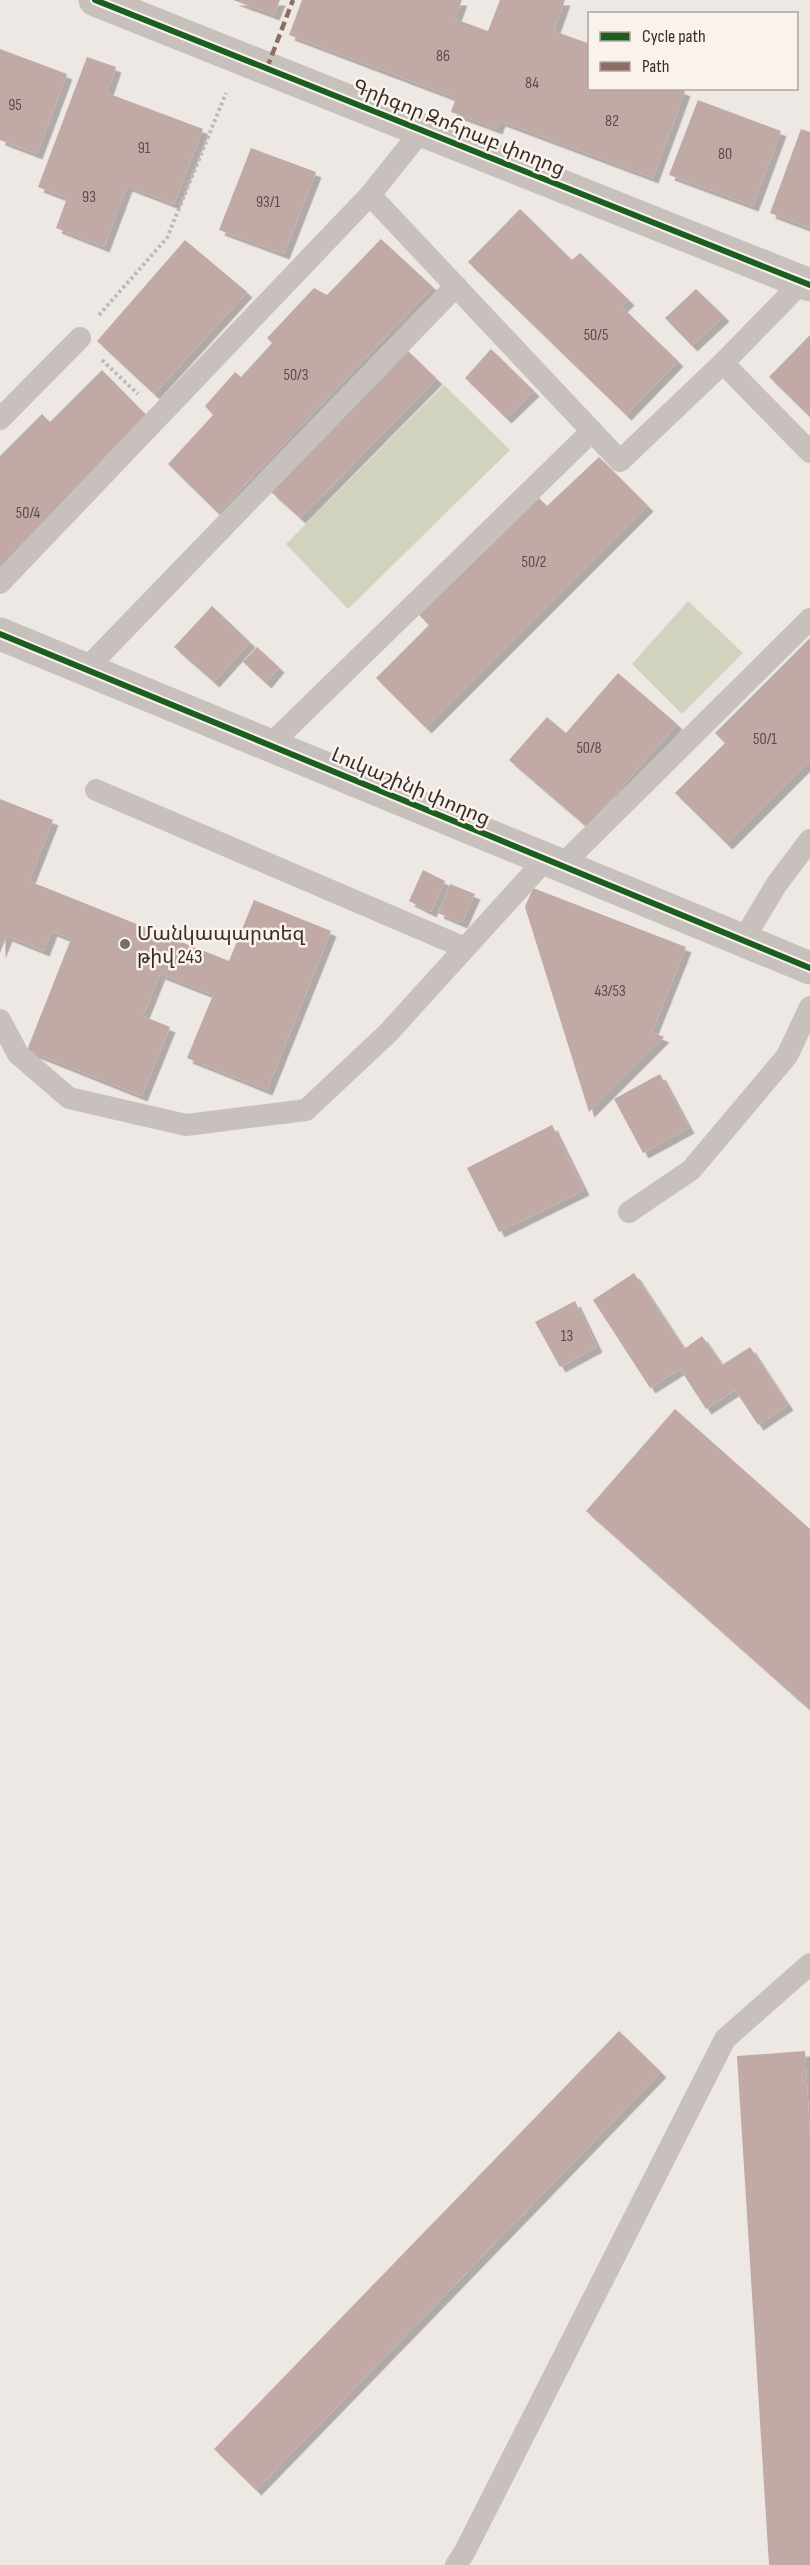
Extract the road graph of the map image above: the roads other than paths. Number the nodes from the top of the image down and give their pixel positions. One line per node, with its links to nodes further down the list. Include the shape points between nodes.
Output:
1 (95, 0): 2 (street, Գրիգոր Զոհրաբ փողոց)
2 (422, 130): 3 (lane); 4 (street, Գրիգոր Զոհրաբ փողոց)
3 (370, 195): 5 (lane); 11 (lane)
4 (806, 283): 7 (lane)
5 (456, 286): 9 (lane); 14 (lane)
6 (80, 338): 8 (lane)
7 (723, 363): 9 (lane, via 620,461); 10 (lane)
8 (0, 418)
9 (592, 431): 15 (lane)
10 (810, 452)
11 (0, 583)
12 (810, 619): 18 (lane)
13 (0, 634): 14 (street, Լուկաշինի փողոց)
14 (86, 669): 15 (street, Լուկաշինի փողոց)
15 (270, 745): 18 (street, Լուկաշինի փողոց)
16 (96, 790): 20 (lane)
17 (810, 840): 19 (lane, via 776,885)
18 (553, 863): 19 (street, Լուկաշինի փողոց); 20 (lane)
19 (742, 942): 21 (street, Լուկաշինի փողոց)
20 (465, 948): 23 (lane, via 388,1033 306,1110 186,1125 69,1098 18,1054)
21 (810, 968)
22 (810, 1007): 24 (lane, via 787,1056 691,1170)
23 (0, 1020)
24 (629, 1212)
25 (810, 1964): 26 (lane, via 725,2040)
26 (456, 2565)

